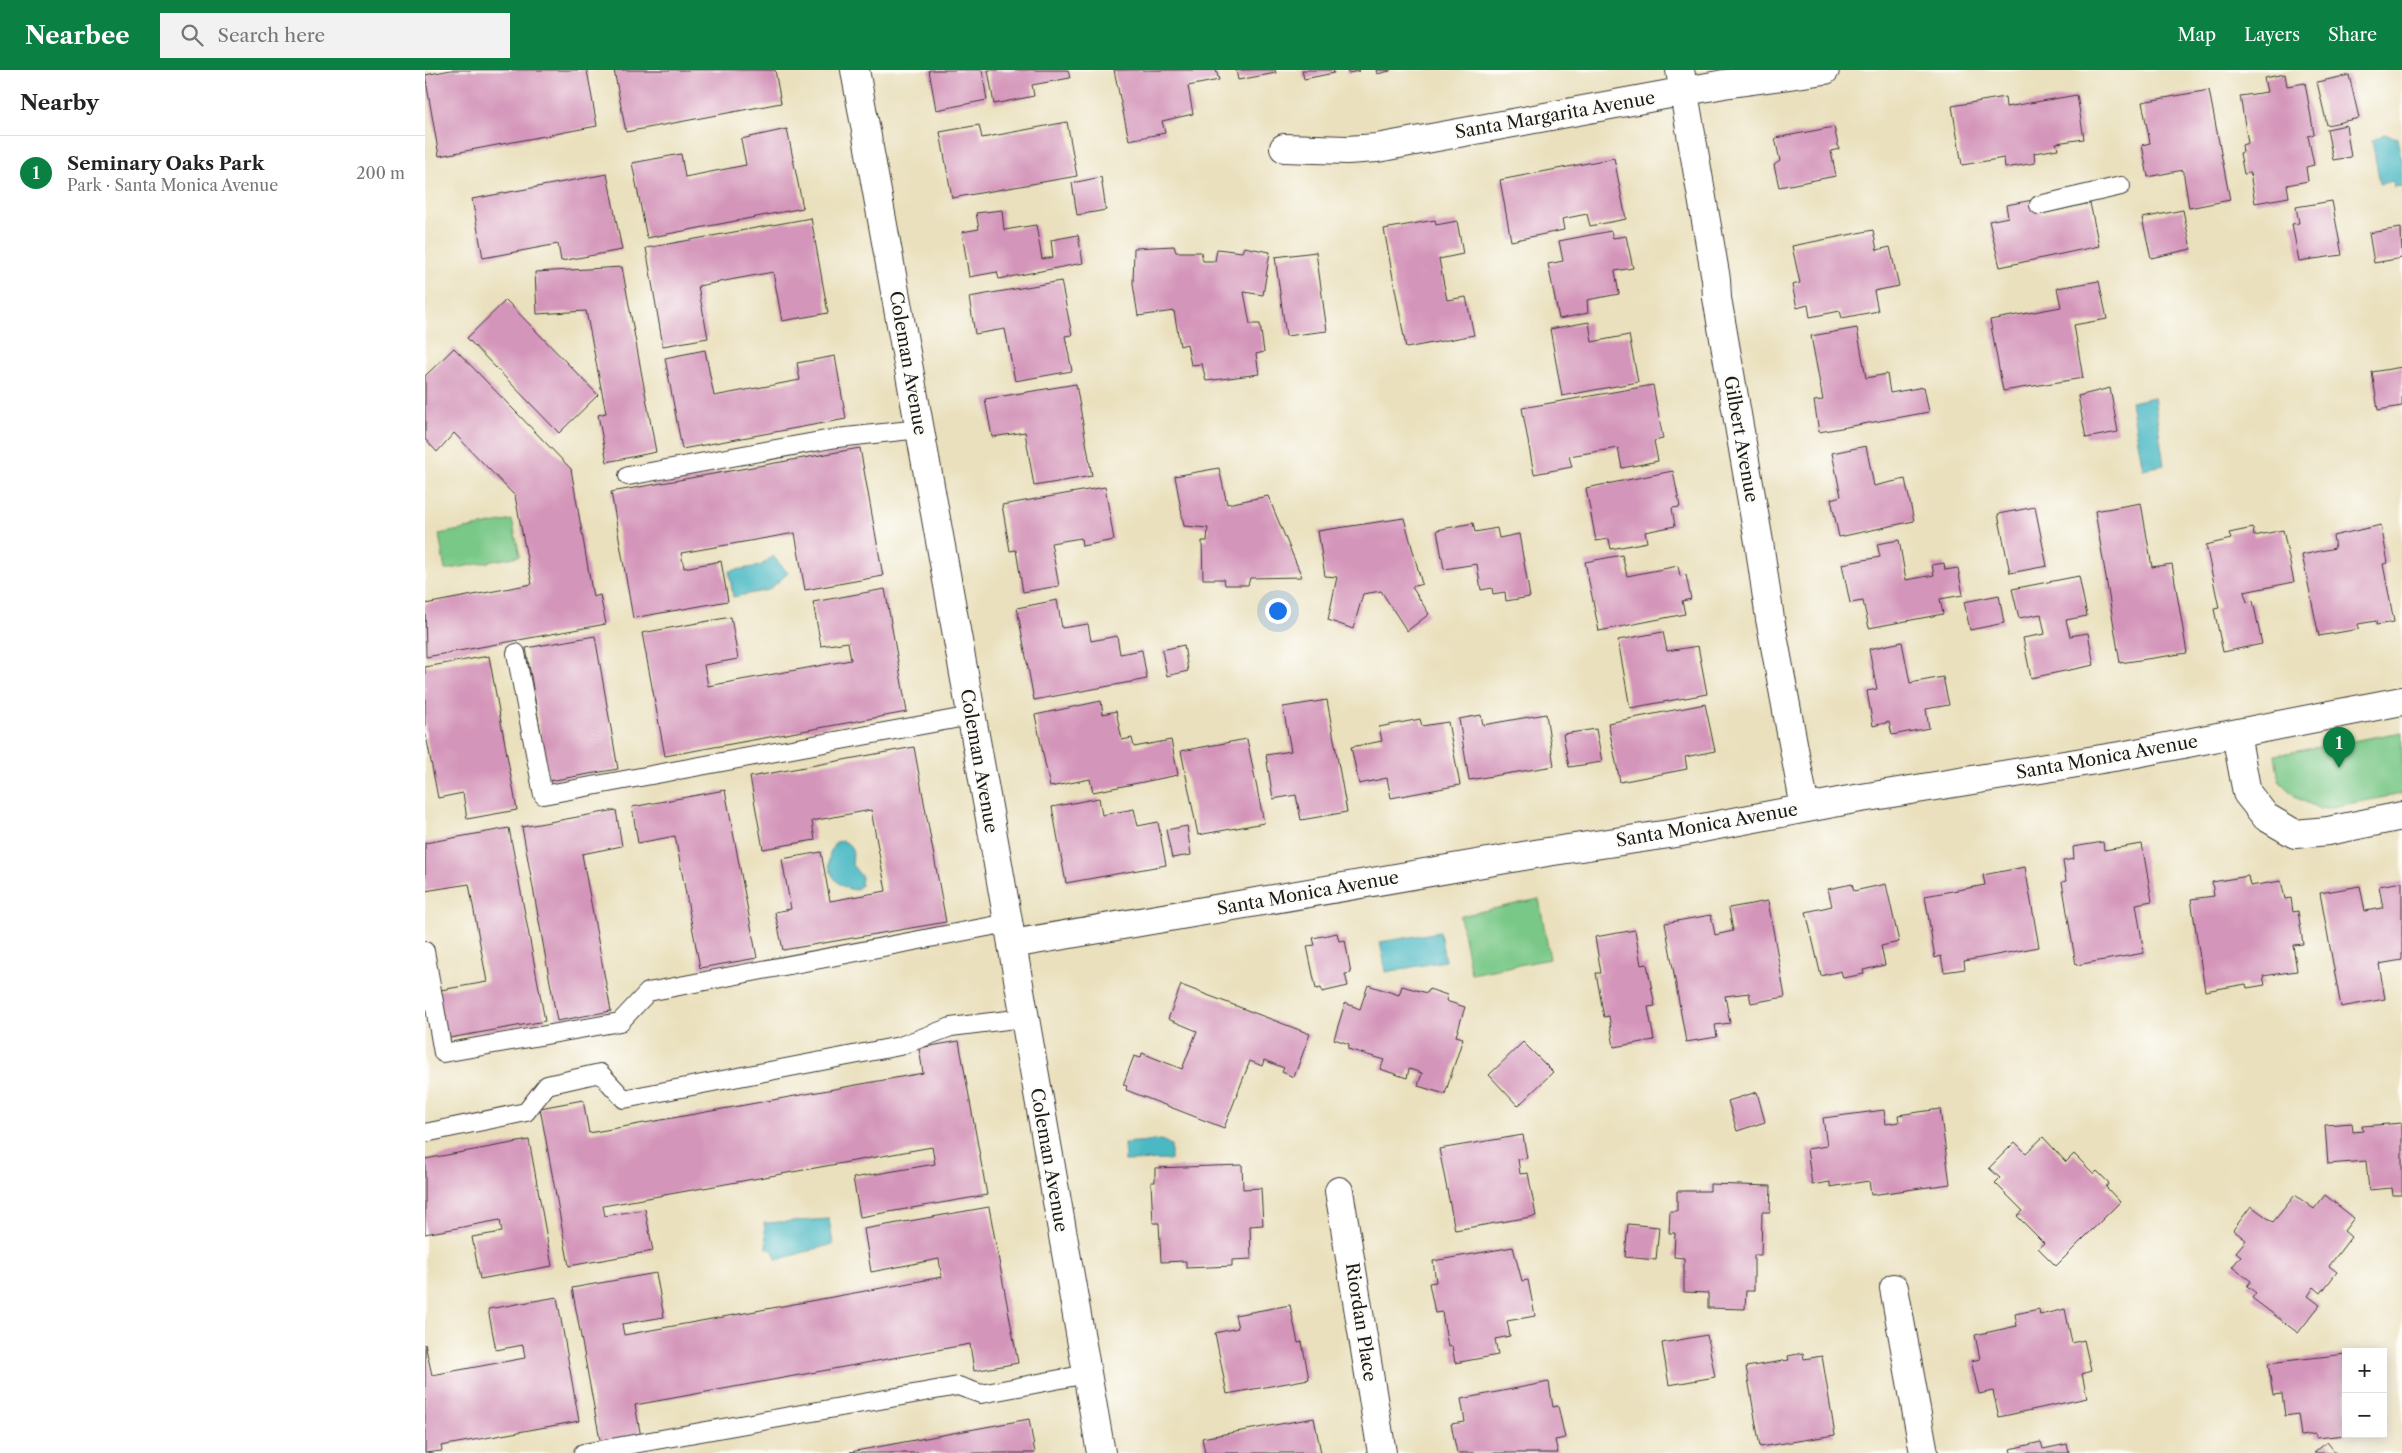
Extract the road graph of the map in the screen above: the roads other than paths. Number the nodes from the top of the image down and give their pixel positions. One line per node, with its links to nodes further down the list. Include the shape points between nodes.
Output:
1 (855, 70): 7 (street, Coleman Avenue)
2 (1825, 70): 3 (street, Santa Margarita Avenue)
3 (1682, 81): 4 (street, Santa Margarita Avenue, via 1377,148); 13 (street, Gilbert Avenue, via 1770,620)
4 (1284, 148)
5 (2121, 186): 6 (lane)
6 (2039, 205)
7 (920, 430): 8 (lane, via 837,438); 11 (street, Coleman Avenue)
8 (628, 476)
9 (516, 653): 11 (lane, via 543,795)
10 (2402, 701): 12 (street, Santa Monica Avenue)
11 (971, 716): 15 (street, Coleman Avenue)
12 (2236, 734): 13 (street, Santa Monica Avenue); 14 (street, via 2247,793 2266,817 2295,834 2328,831)
13 (1805, 808): 15 (street, Santa Monica Avenue, via 1676,833)
14 (2402, 816)
15 (1010, 933): 17 (lane, via 647,992 620,1022 443,1053); 18 (street, Coleman Avenue)
16 (425, 951): 17 (lane)
17 (427, 976)
18 (1024, 1018): 19 (lane, via 951,1027 900,1046 624,1099 600,1073 547,1085 526,1112); 22 (street, Coleman Avenue)
19 (425, 1133)
20 (1339, 1191): 25 (street, Riordan Place)
21 (1894, 1288): 26 (street)
22 (1087, 1374): 23 (lane, via 981,1394 958,1386); 24 (street, Coleman Avenue)
23 (583, 1453)
24 (1101, 1453)
25 (1382, 1453)
26 (1924, 1453)

